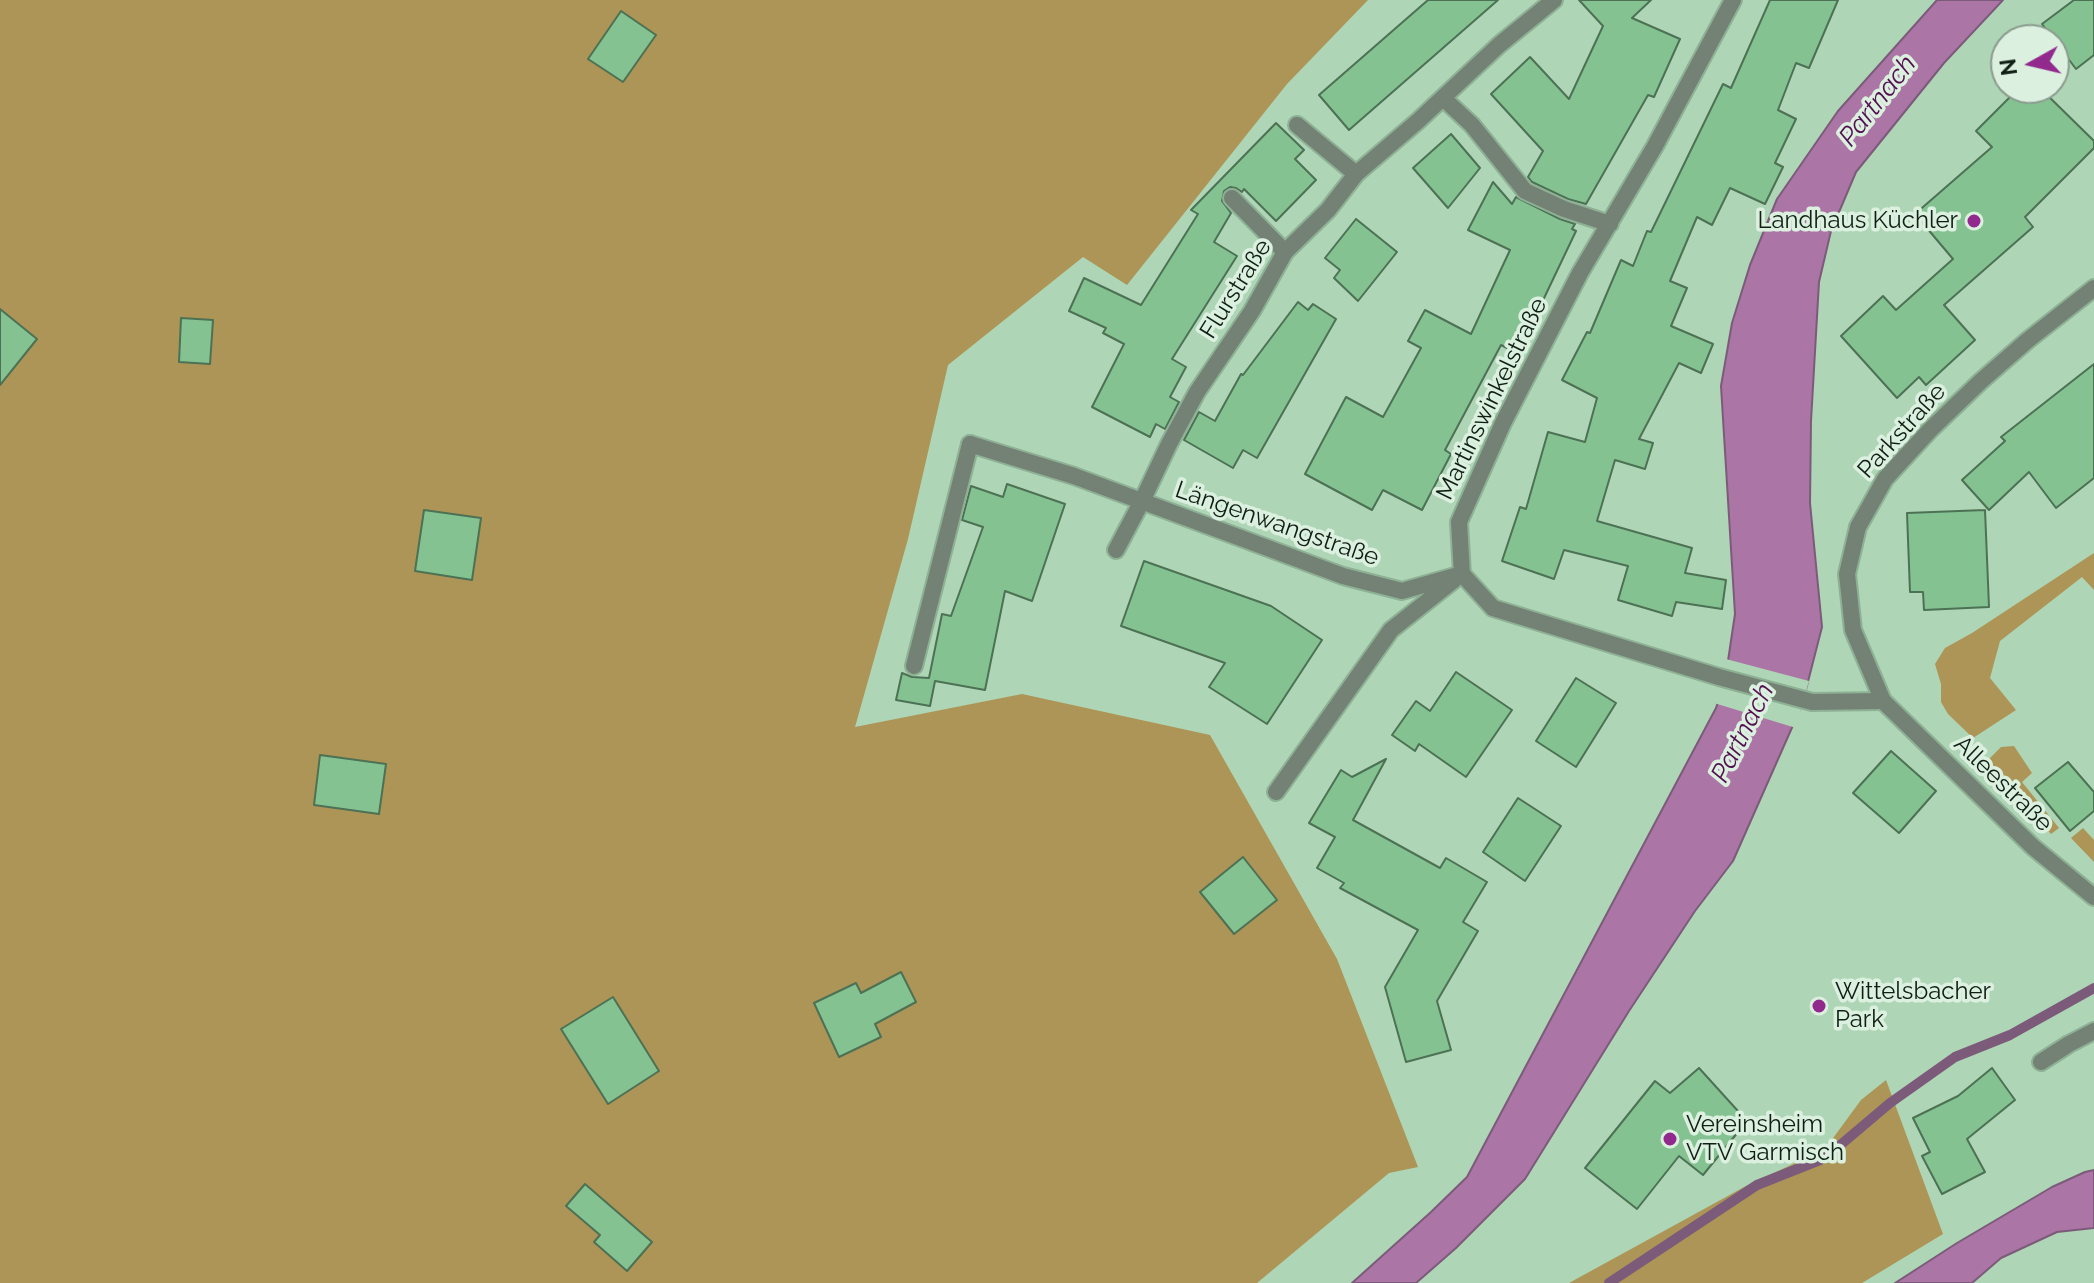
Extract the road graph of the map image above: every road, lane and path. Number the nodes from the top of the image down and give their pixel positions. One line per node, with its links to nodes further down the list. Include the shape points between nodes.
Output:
1 (1554, 0): 3 (street, Flurstraße)
2 (1733, 0): 7 (street, Martinswinkelstraße)
3 (1443, 98): 5 (street, Flurstraße); 7 (street, via 1525,191)
4 (1297, 125): 5 (street)
5 (1356, 174): 8 (street, Flurstraße)
6 (1232, 198): 8 (street)
7 (1610, 224): 12 (street, Martinswinkelstraße, via 1503,423 1459,522)
8 (1285, 252): 10 (street, Flurstraße, via 1197,392)
9 (2094, 288): 14 (street, Parkstraße, via 1930,430 1885,479 1858,527 1847,574 1853,630)
10 (1142, 501): 11 (street, Flurstraße); 12 (street, Längenwangstraße, via 1343,576 1402,591); 13 (street, Längenwangstraße, via 970,444)
11 (1116, 550)
12 (1462, 574): 14 (street, via 1493,608 1719,677 1812,702); 15 (street, via 1391,630)
13 (914, 666)
14 (1883, 701): 16 (street, Alleestraße, via 2033,847)
15 (1276, 792)
16 (2094, 897)
17 (2094, 1031): 18 (street)
18 (2041, 1062)

